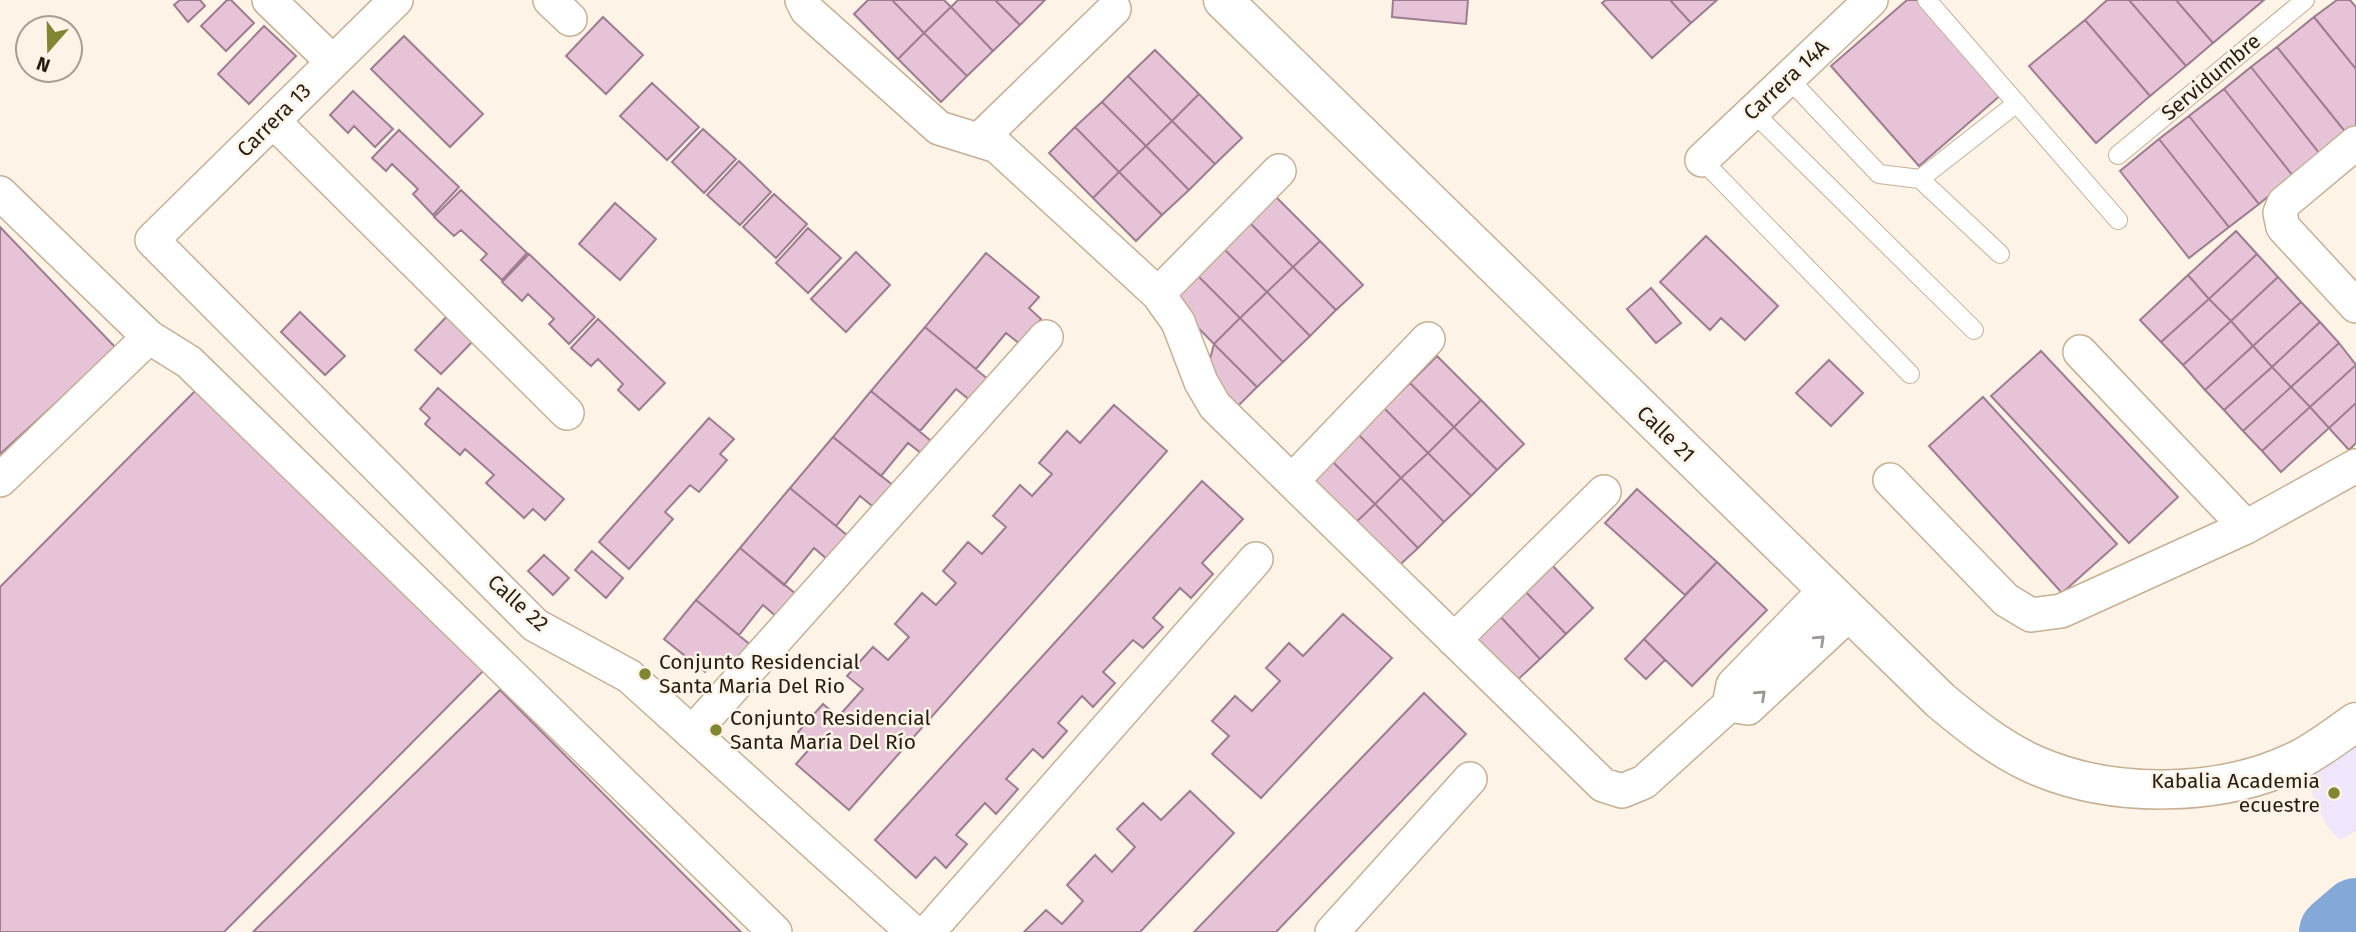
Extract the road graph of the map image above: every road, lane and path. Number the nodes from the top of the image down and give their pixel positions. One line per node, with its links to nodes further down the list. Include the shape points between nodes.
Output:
1 (269, 0): 9 (street)
2 (396, 0): 9 (street, Carrera 13)
3 (802, 0): 14 (street, via 807,10 939,128)
4 (1223, 0): 40 (street, Calle 21)
5 (1871, 0): 10 (street, Carrera 14A)
6 (1927, 0): 11 (lane)
7 (2305, 0): 16 (lane, Servidumbre)
8 (1114, 9): 14 (street)
9 (333, 62): 13 (street, Carrera 13)
10 (1788, 78): 12 (street, Carrera 14A); 19 (lane, via 1879,174)
11 (2017, 103): 19 (lane); 21 (lane)
12 (1753, 111): 17 (street, Carrera 14A); 26 (lane)
13 (273, 121): 22 (street, Carrera 13); 32 (street)
14 (979, 140): 24 (street, via 997,146)
15 (2356, 143): 25 (street, via 2284,203 2280,213 2283,227)
16 (2118, 155)
17 (1702, 160): 31 (lane)
18 (1279, 171): 24 (street)
19 (1920, 179): 23 (lane)
20 (0, 193): 27 (street)
21 (2118, 220)
22 (152, 240): 43 (street, Calle 22, via 535,625 629,676)
23 (2000, 254)
24 (1158, 294): 36 (street, via 1178,322 1201,383 1215,406)
25 (2356, 306)
26 (1974, 330)
27 (149, 337): 34 (street); 45 (street, via 189,362)
28 (1046, 337): 43 (street)
29 (1429, 339): 36 (street)
30 (2080, 352): 38 (street)
31 (1910, 374)
32 (567, 413)
33 (2356, 466): 38 (street)
34 (0, 480)
35 (1890, 480): 38 (street, via 2006,600 2031,615 2061,611)
36 (1292, 481): 41 (street)
37 (1604, 492): 41 (street)
38 (2246, 527)
39 (1256, 559): 47 (street)
40 (1839, 600): 41 (street, via 1748,708 1729,705 1644,782 1622,791 1603,785); 42 (street, Calle 21, via 1983,736 2034,764 2089,782 2155,790 2227,784 2285,764)
41 (1454, 640)
42 (2356, 722)
43 (692, 733): 46 (street, Calle 22)
44 (1470, 779): 48 (street)
45 (775, 932)
46 (913, 932)
47 (928, 932)
48 (1332, 932)

